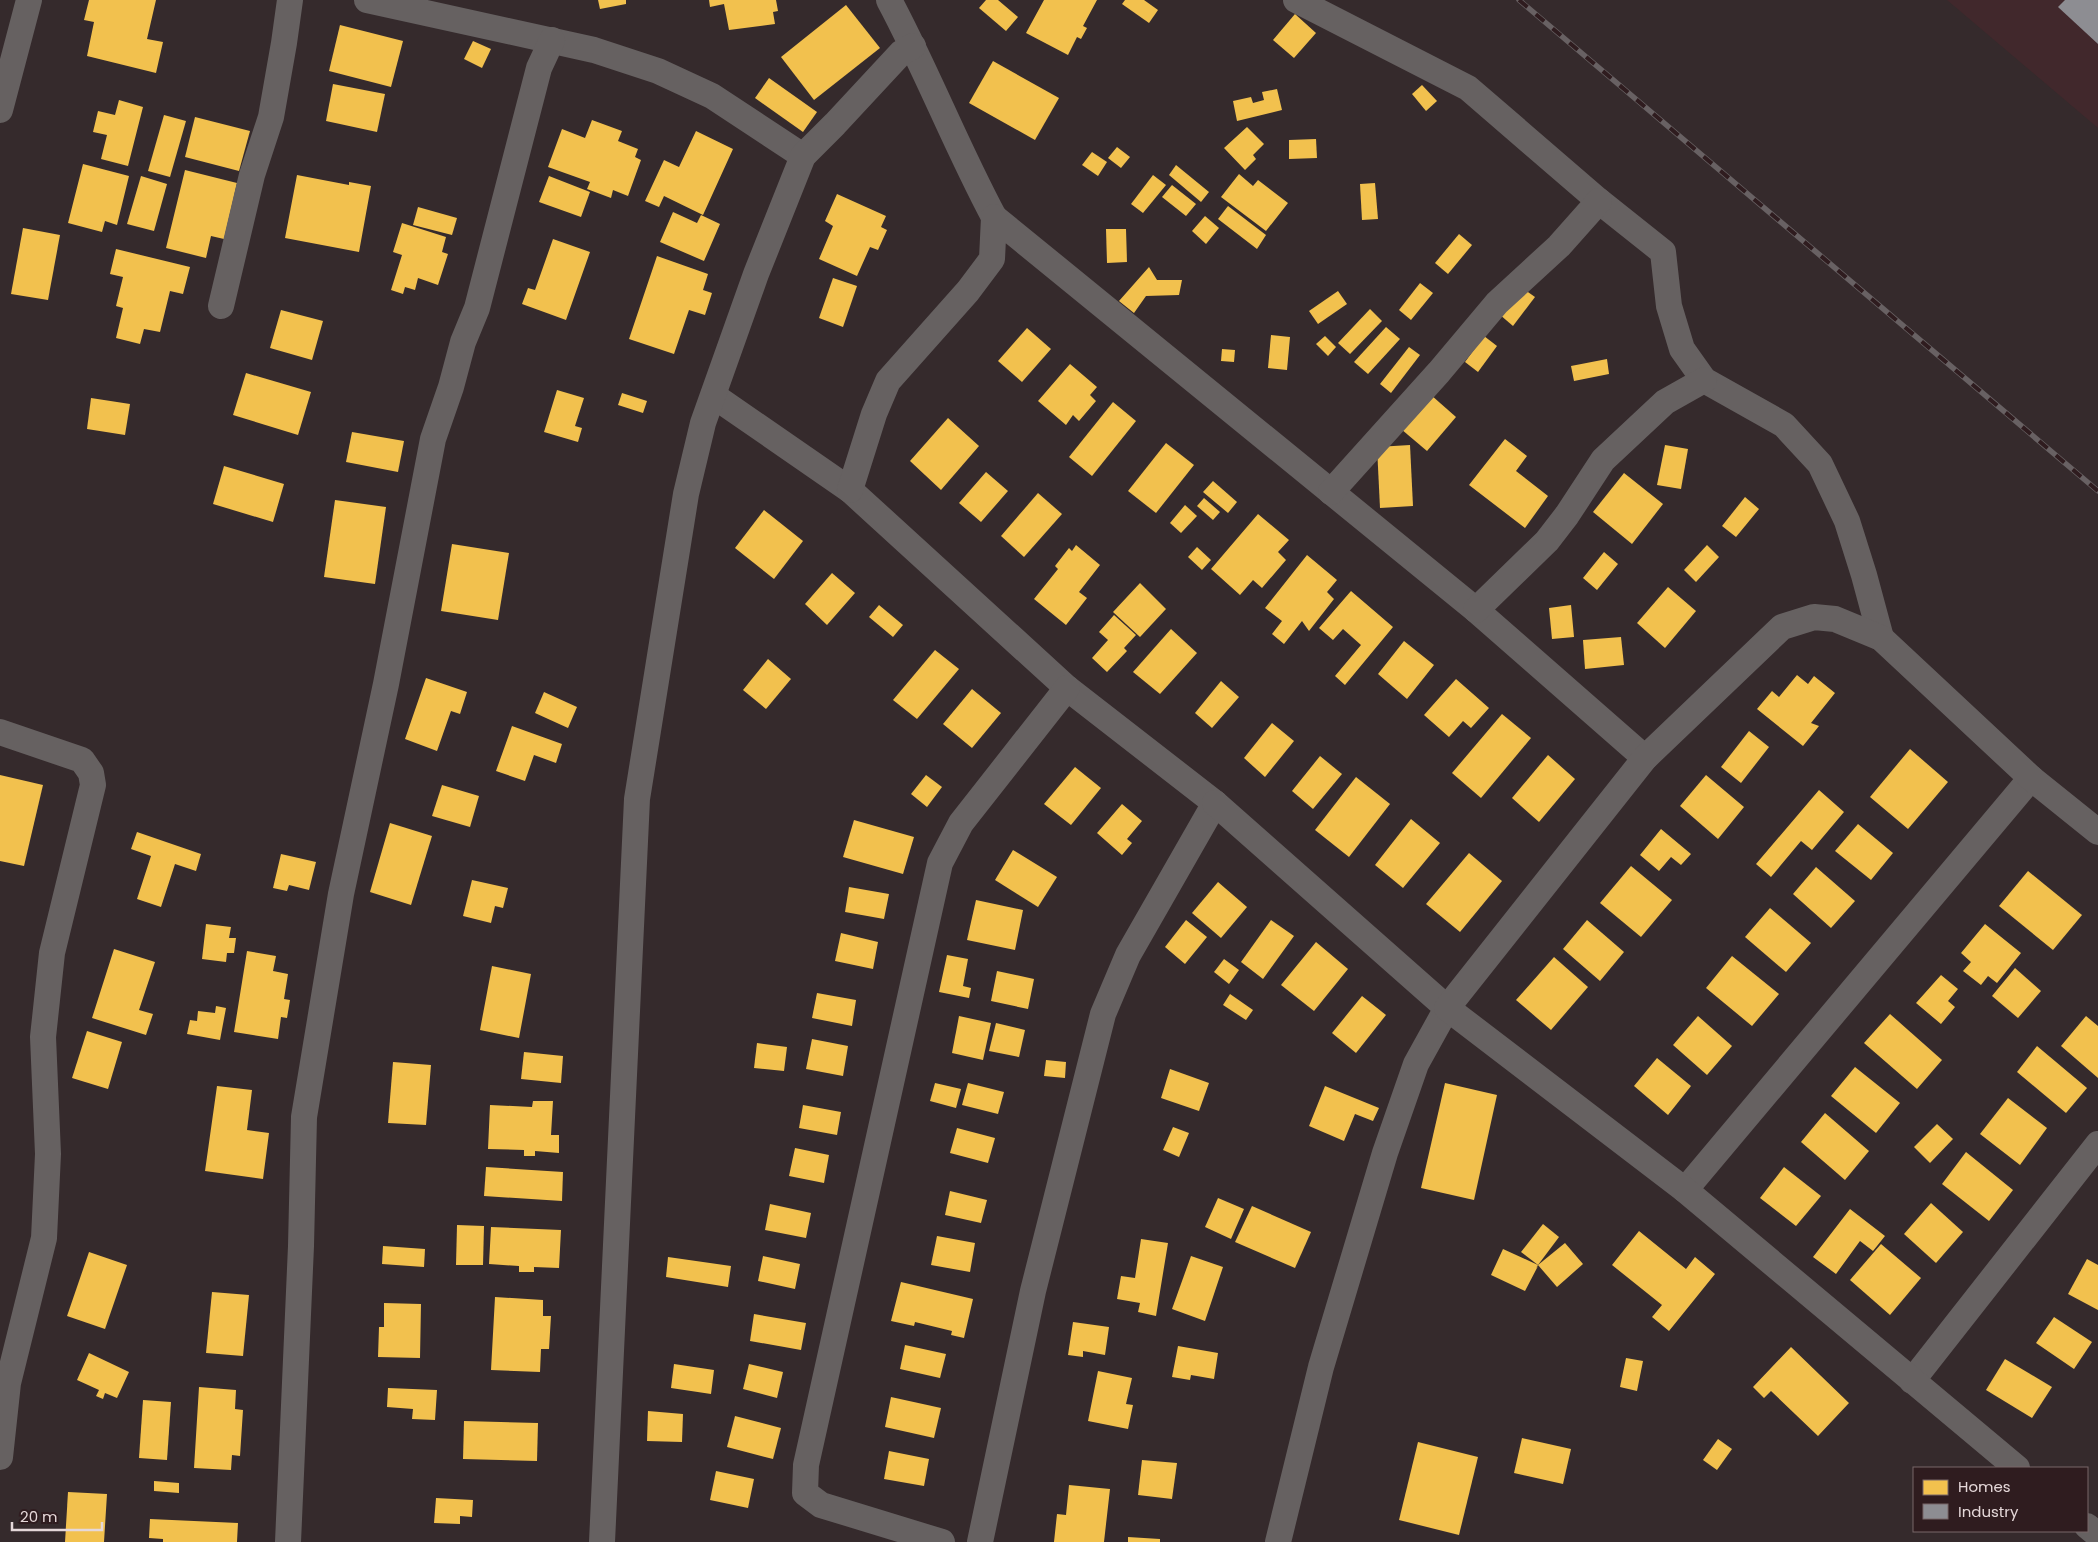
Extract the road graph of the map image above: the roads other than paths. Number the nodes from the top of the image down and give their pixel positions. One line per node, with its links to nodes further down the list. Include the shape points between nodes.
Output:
1 (29, 0): 8 (street)
2 (290, 0): 12 (street, via 271,117 252,175)
3 (367, 0): 6 (street)
4 (889, 0): 7 (street)
5 (1296, 0): 10 (street, via 1468,88)
6 (552, 40): 9 (street, via 658,71 712,96); 33 (street, via 539,68 477,308 433,439 341,894 304,1117)
7 (913, 46): 9 (street, via 901,53); 11 (street)
8 (0, 110)
9 (803, 156): 14 (street, via 756,274)
10 (1599, 201): 13 (street, via 1663,252 1669,306 1682,349); 16 (street, via 1559,246 1497,303)
11 (994, 216): 15 (street, via 992,259 888,382 874,414); 16 (street)
12 (221, 306)
13 (1704, 380): 17 (street, via 1665,402 1604,460 1547,541); 18 (street, via 1784,425 1820,464 1847,521)
14 (714, 396): 15 (street); 34 (street, via 703,423 686,494 637,799)
15 (850, 490): 19 (street)
16 (1331, 492): 17 (street)
17 (1476, 610): 21 (street)
18 (1880, 638): 21 (street, via 1835,619 1814,617 1782,626); 22 (street)
19 (1066, 688): 23 (street); 35 (street, via 961,822 940,863 806,1465 805,1493 821,1505)
20 (0, 732): 29 (street, via 82,760 91,773 93,785 52,952 43,1037 48,1154 44,1238 8,1383)
21 (1645, 758): 25 (street)
22 (2031, 778): 24 (street); 27 (street)
23 (1215, 803): 25 (street); 36 (street, via 1128,955 1103,1014 1033,1291)
24 (2098, 832)
25 (1447, 1008): 27 (street); 37 (street, via 1416,1064 1385,1153 1321,1367)
26 (2098, 1144): 28 (street)
27 (1685, 1190): 28 (street)
28 (1912, 1381): 30 (street)
29 (0, 1457)
30 (2016, 1467)
31 (2088, 1527): 32 (street)
32 (2098, 1535)
33 (288, 1542)
34 (602, 1542)
35 (942, 1542)
36 (980, 1542)
37 (1278, 1542)

